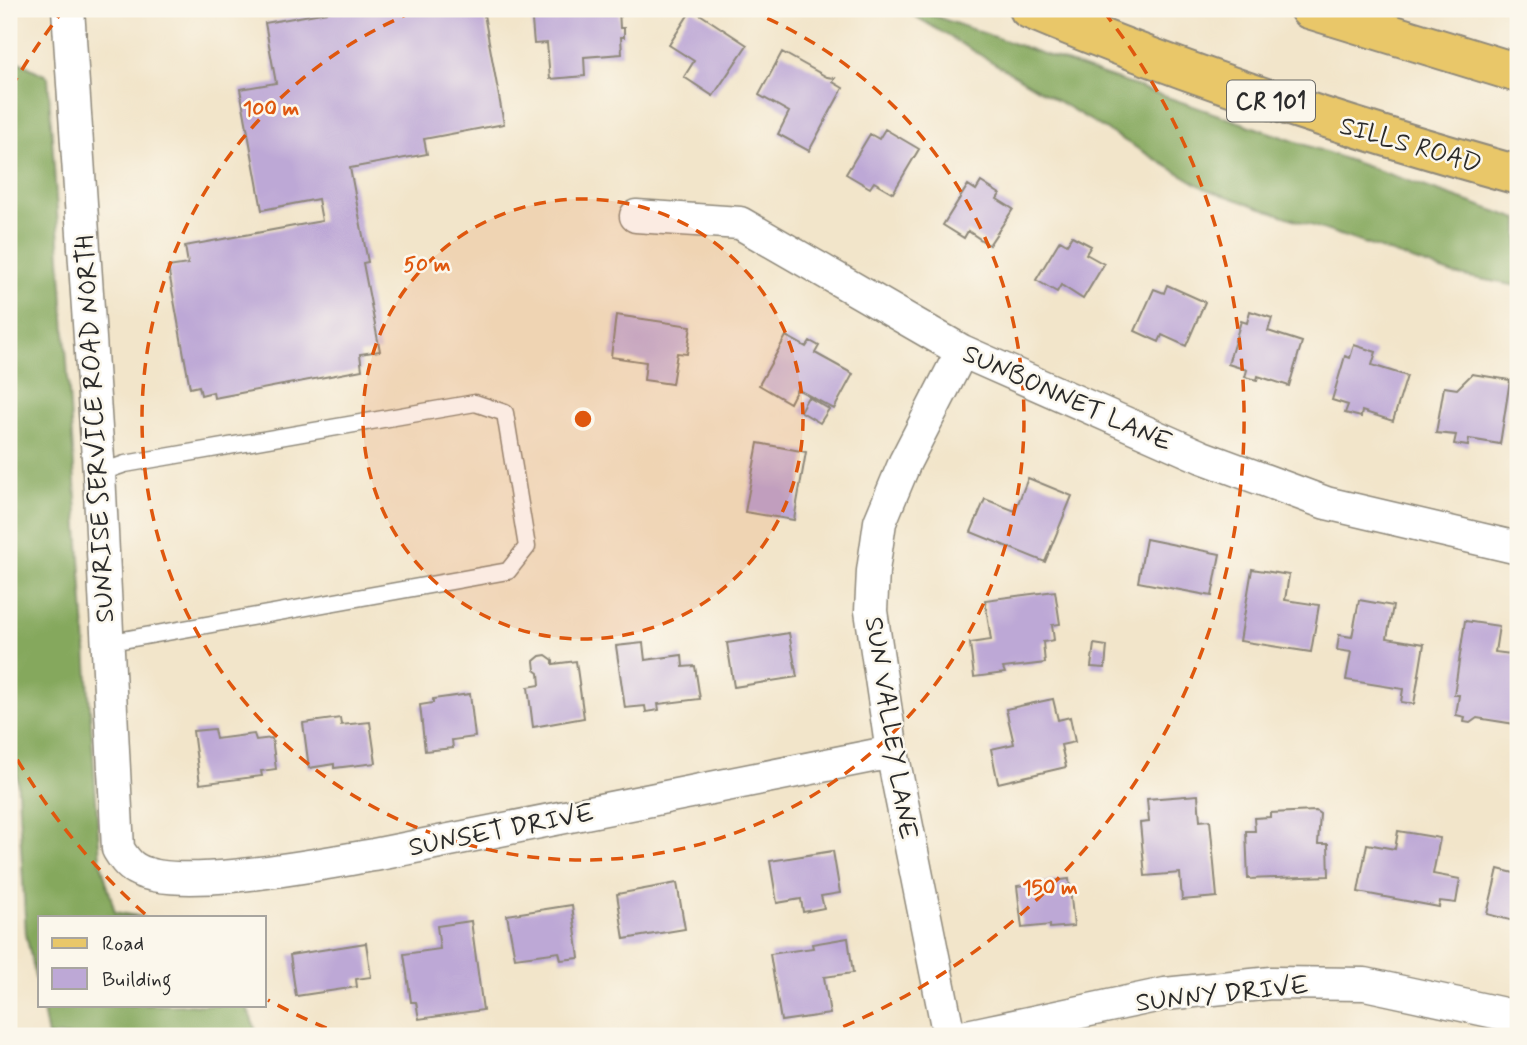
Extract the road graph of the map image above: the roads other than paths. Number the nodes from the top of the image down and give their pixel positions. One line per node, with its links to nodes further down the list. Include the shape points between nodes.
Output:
1 (68, 9): 8 (street, SUNRISE SERVICE ROAD NORTH)
2 (1029, 9): 5 (main road, SILLS ROAD / CR 101, via 1237,90)
3 (1309, 9): 4 (main road)
4 (1518, 73)
5 (1518, 175)
6 (636, 216): 7 (street, SUNBONNET LANE, via 740,223)
7 (962, 351): 9 (street, SUNBONNET LANE, via 1202,457 1326,503); 11 (street, SUN VALLEY LANE, via 880,522 871,611)
8 (99, 473): 10 (street, SUNRISE SERVICE ROAD NORTH); 10 (lane, via 125,464 475,403 505,413 527,547 508,571)
9 (1518, 548)
10 (106, 643): 12 (street, SUNRISE SERVICE ROAD NORTH)
11 (892, 752): 12 (street, SUNSET DRIVE, via 374,855 239,874 167,878 136,870); 14 (street, SUN VALLEY LANE)
12 (118, 849)
13 (1518, 1017): 15 (street, SUNNY DRIVE, via 1365,984 1271,983 1165,994)
14 (949, 1036)
15 (967, 1036)

